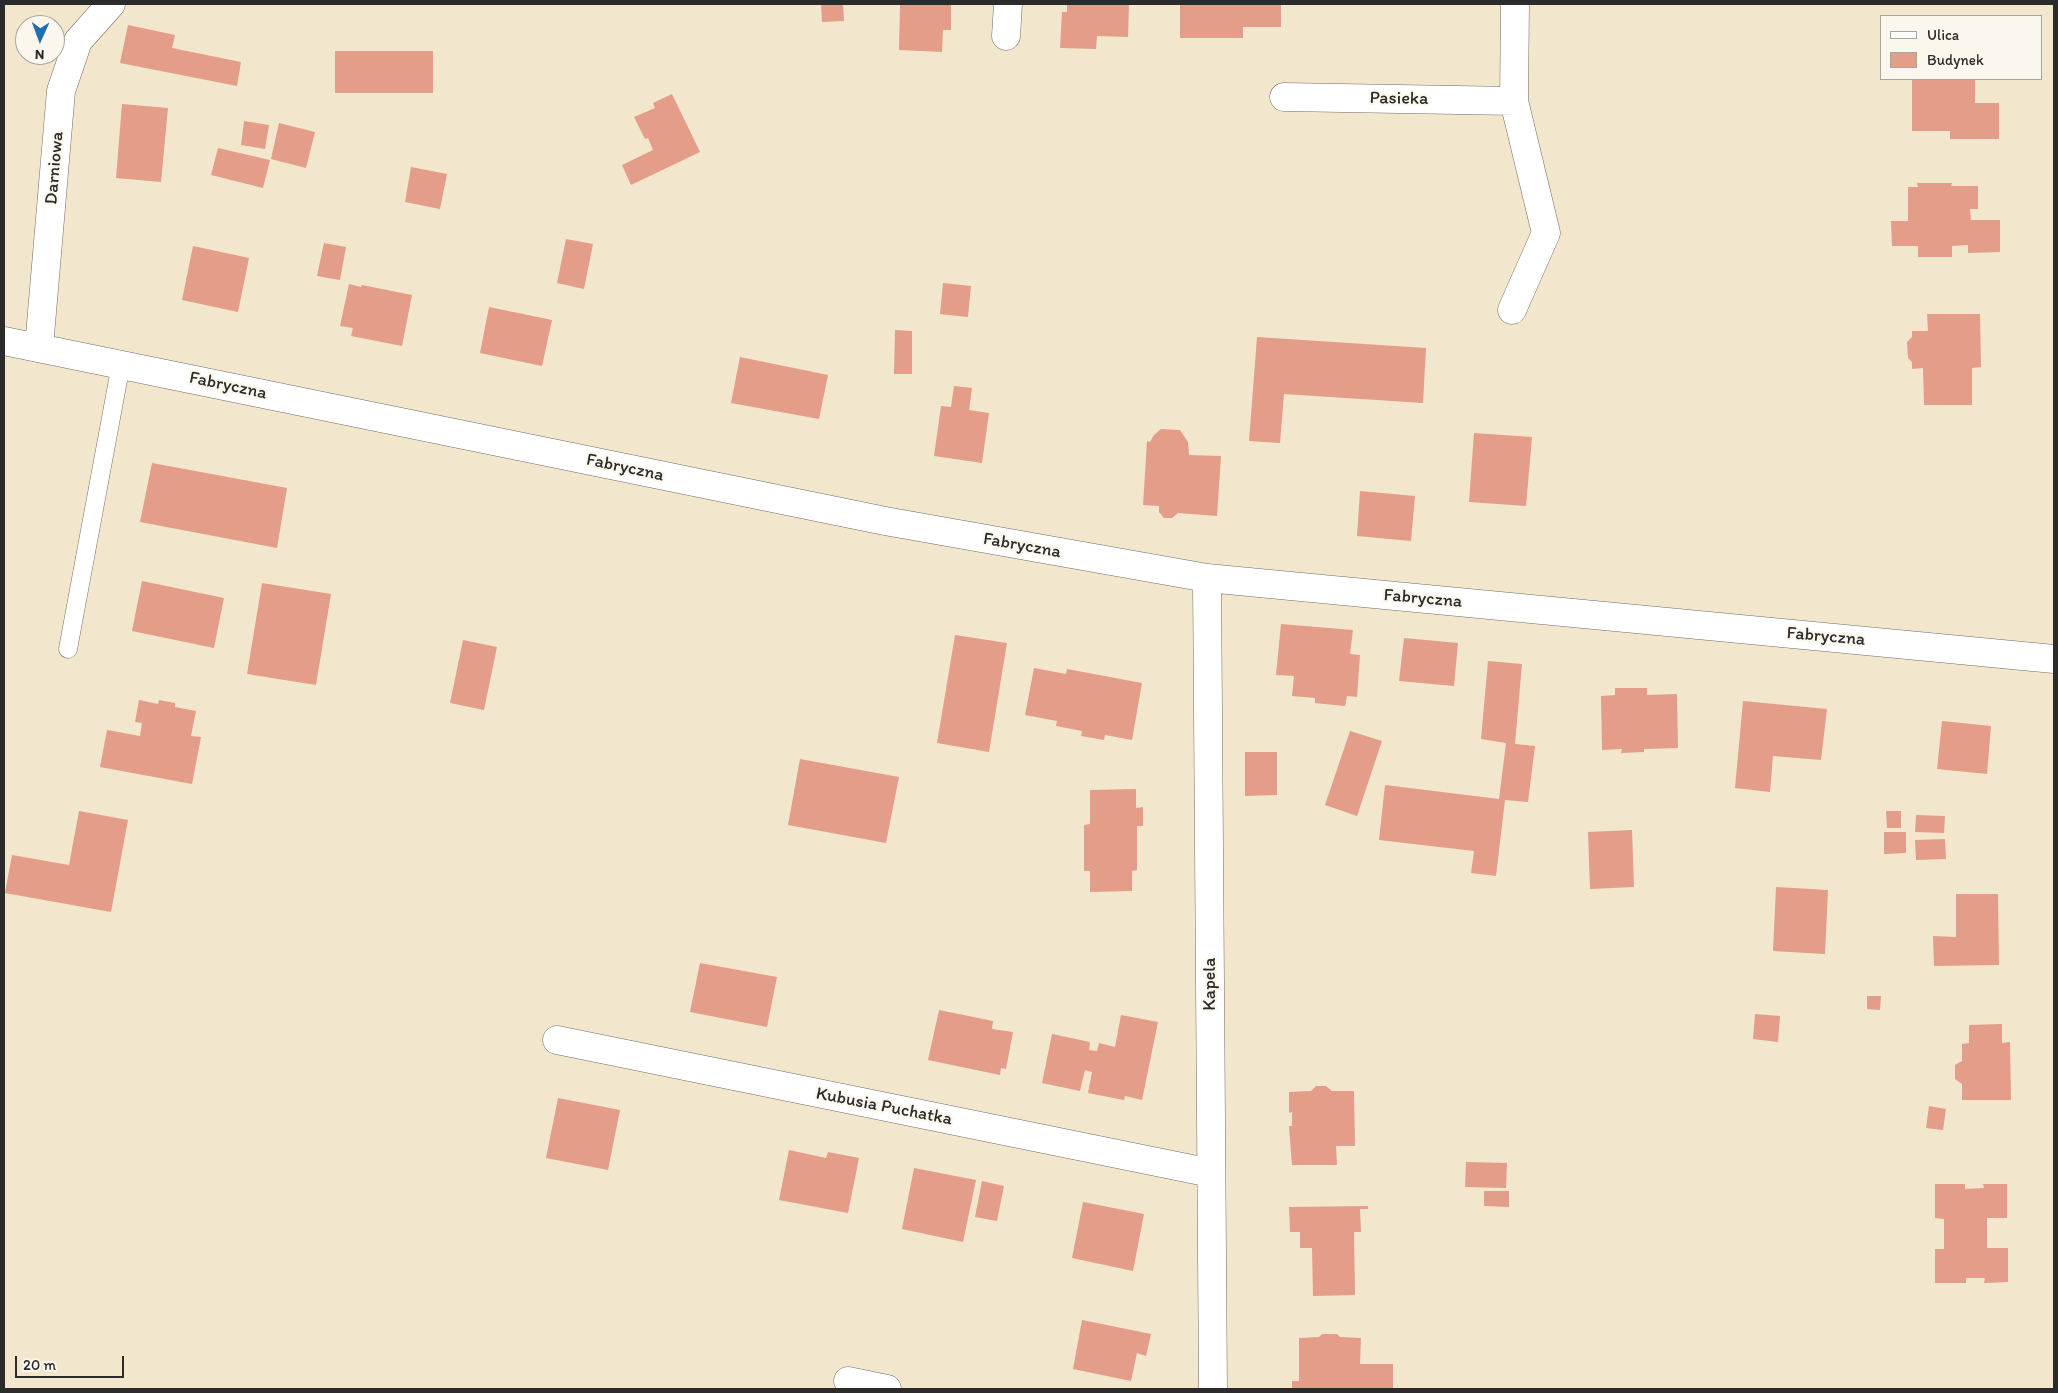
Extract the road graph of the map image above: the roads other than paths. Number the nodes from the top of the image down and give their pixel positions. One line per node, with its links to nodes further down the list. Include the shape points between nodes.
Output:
1 (110, 4): 9 (street, Darniowa, via 78,41 61,91)
2 (1008, 4): 4 (street)
3 (1515, 4): 6 (street)
4 (1006, 36)
5 (1284, 97): 6 (street, Pasieka)
6 (1514, 101): 7 (street, via 1546,233)
7 (1512, 310)
8 (4, 341): 9 (street, Fabryczna)
9 (39, 348): 10 (street, Fabryczna)
10 (121, 364): 11 (street, Fabryczna, via 884,521); 12 (lane)
11 (1207, 578): 13 (street, Fabryczna); 15 (street, Kapela)
12 (68, 649)
13 (2054, 659)
14 (557, 1040): 15 (street, Kubusia Puchatka)
15 (1211, 1173): 18 (street, Kapela)
16 (848, 1381): 17 (street)
17 (887, 1389)
18 (1213, 1389)

